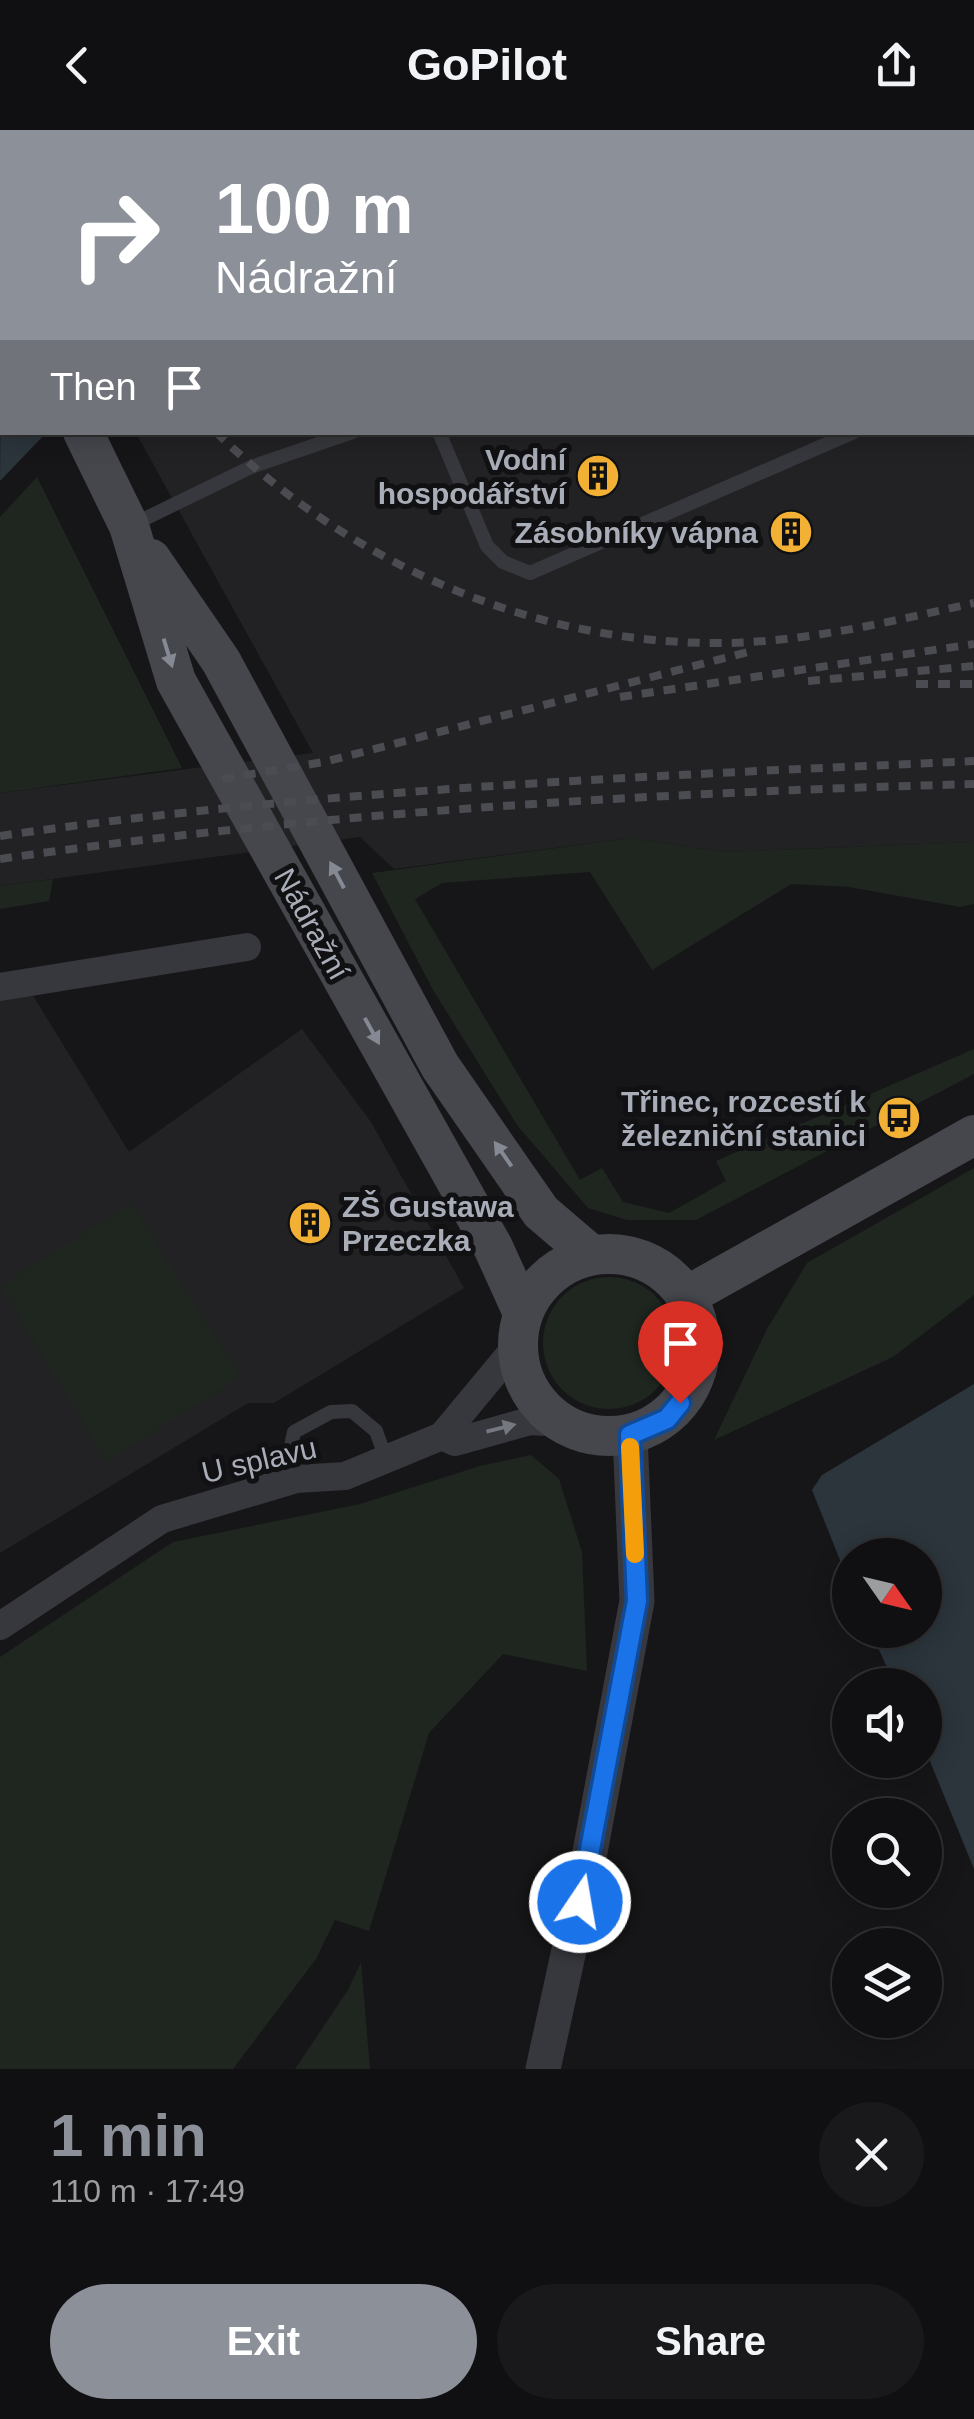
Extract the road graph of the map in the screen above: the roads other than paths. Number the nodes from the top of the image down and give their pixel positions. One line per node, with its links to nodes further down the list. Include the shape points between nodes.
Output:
1 (344, 435): 5 (lane, via 251,467)
2 (440, 435): 3 (lane, via 488,546 503,562 530,572)
3 (847, 435)
4 (91, 447): 5 (main road, Nádražní)
5 (129, 526): 9 (main road, Nádražní, one-way to 5, via 541,1212 440,1066 221,660); 11 (main road, Nádražní, one-way to 11, via 176,680 494,1247)
6 (247, 947): 7 (street)
7 (0, 988)
8 (974, 1135): 10 (main road)
9 (589, 1253): 10 (main road, via 637,1259); 11 (main road, via 556,1271)
10 (686, 1296): 13 (main road, via 702,1352 694,1386 667,1419)
11 (519, 1329): 12 (main road, Nádražní, via 524,1384); 14 (street)
12 (562, 1423): 13 (main road, via 591,1435); 14 (street, one-way to 12, via 455,1442 530,1422)
13 (630, 1435): 18 (street, via 637,1601)
14 (442, 1436): 15 (street, U splavu)
15 (386, 1456): 16 (street, U splavu, via 345,1476); 16 (lane, via 376,1431 352,1411 331,1412 294,1432 288,1460)
16 (296, 1479): 17 (street, U splavu, via 162,1519)
17 (0, 1626)
18 (543, 2069)

